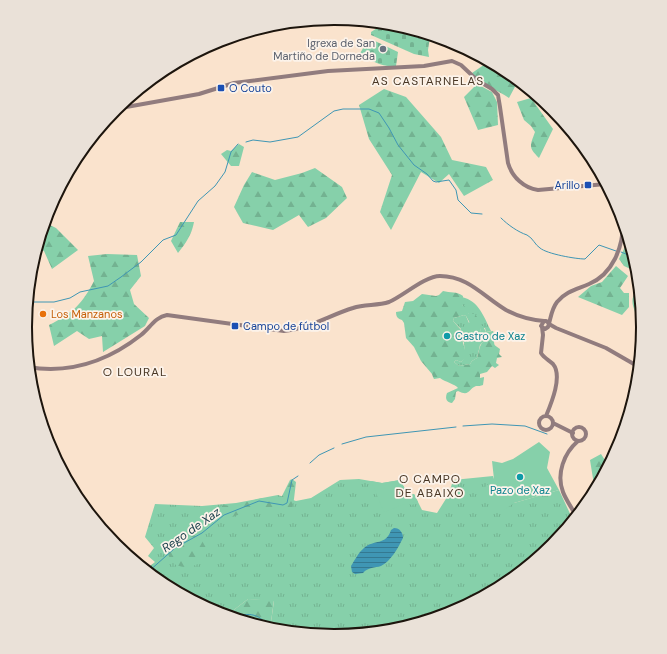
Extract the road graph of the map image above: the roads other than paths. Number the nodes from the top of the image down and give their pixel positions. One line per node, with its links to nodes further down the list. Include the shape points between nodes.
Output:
1 (127, 107): 2 (street, via 199,94 234,83 334,71 424,66 452,61 461,65 498,95 508,163 519,181 538,190)
2 (600, 185)
3 (622, 240): 4 (street, via 608,271 590,284 568,292 562,297)
4 (546, 325): 5 (street, via 606,348); 6 (street, via 506,310 468,283 437,276 388,302 355,307 298,329 284,331 167,315 156,320 137,338 97,361 60,369); 7 (street, via 541,354 553,364 556,374 556,390)
5 (633, 364)
6 (34, 367)
7 (548, 416): 8 (street, via 552,420); 8 (street, via 540,420 540,426 546,430)
8 (552, 425): 9 (street)
9 (572, 431): 10 (street); 10 (street, via 582,428 586,433 584,439)
10 (576, 440): 11 (street, via 562,465 560,481 563,493)
11 (573, 511)

